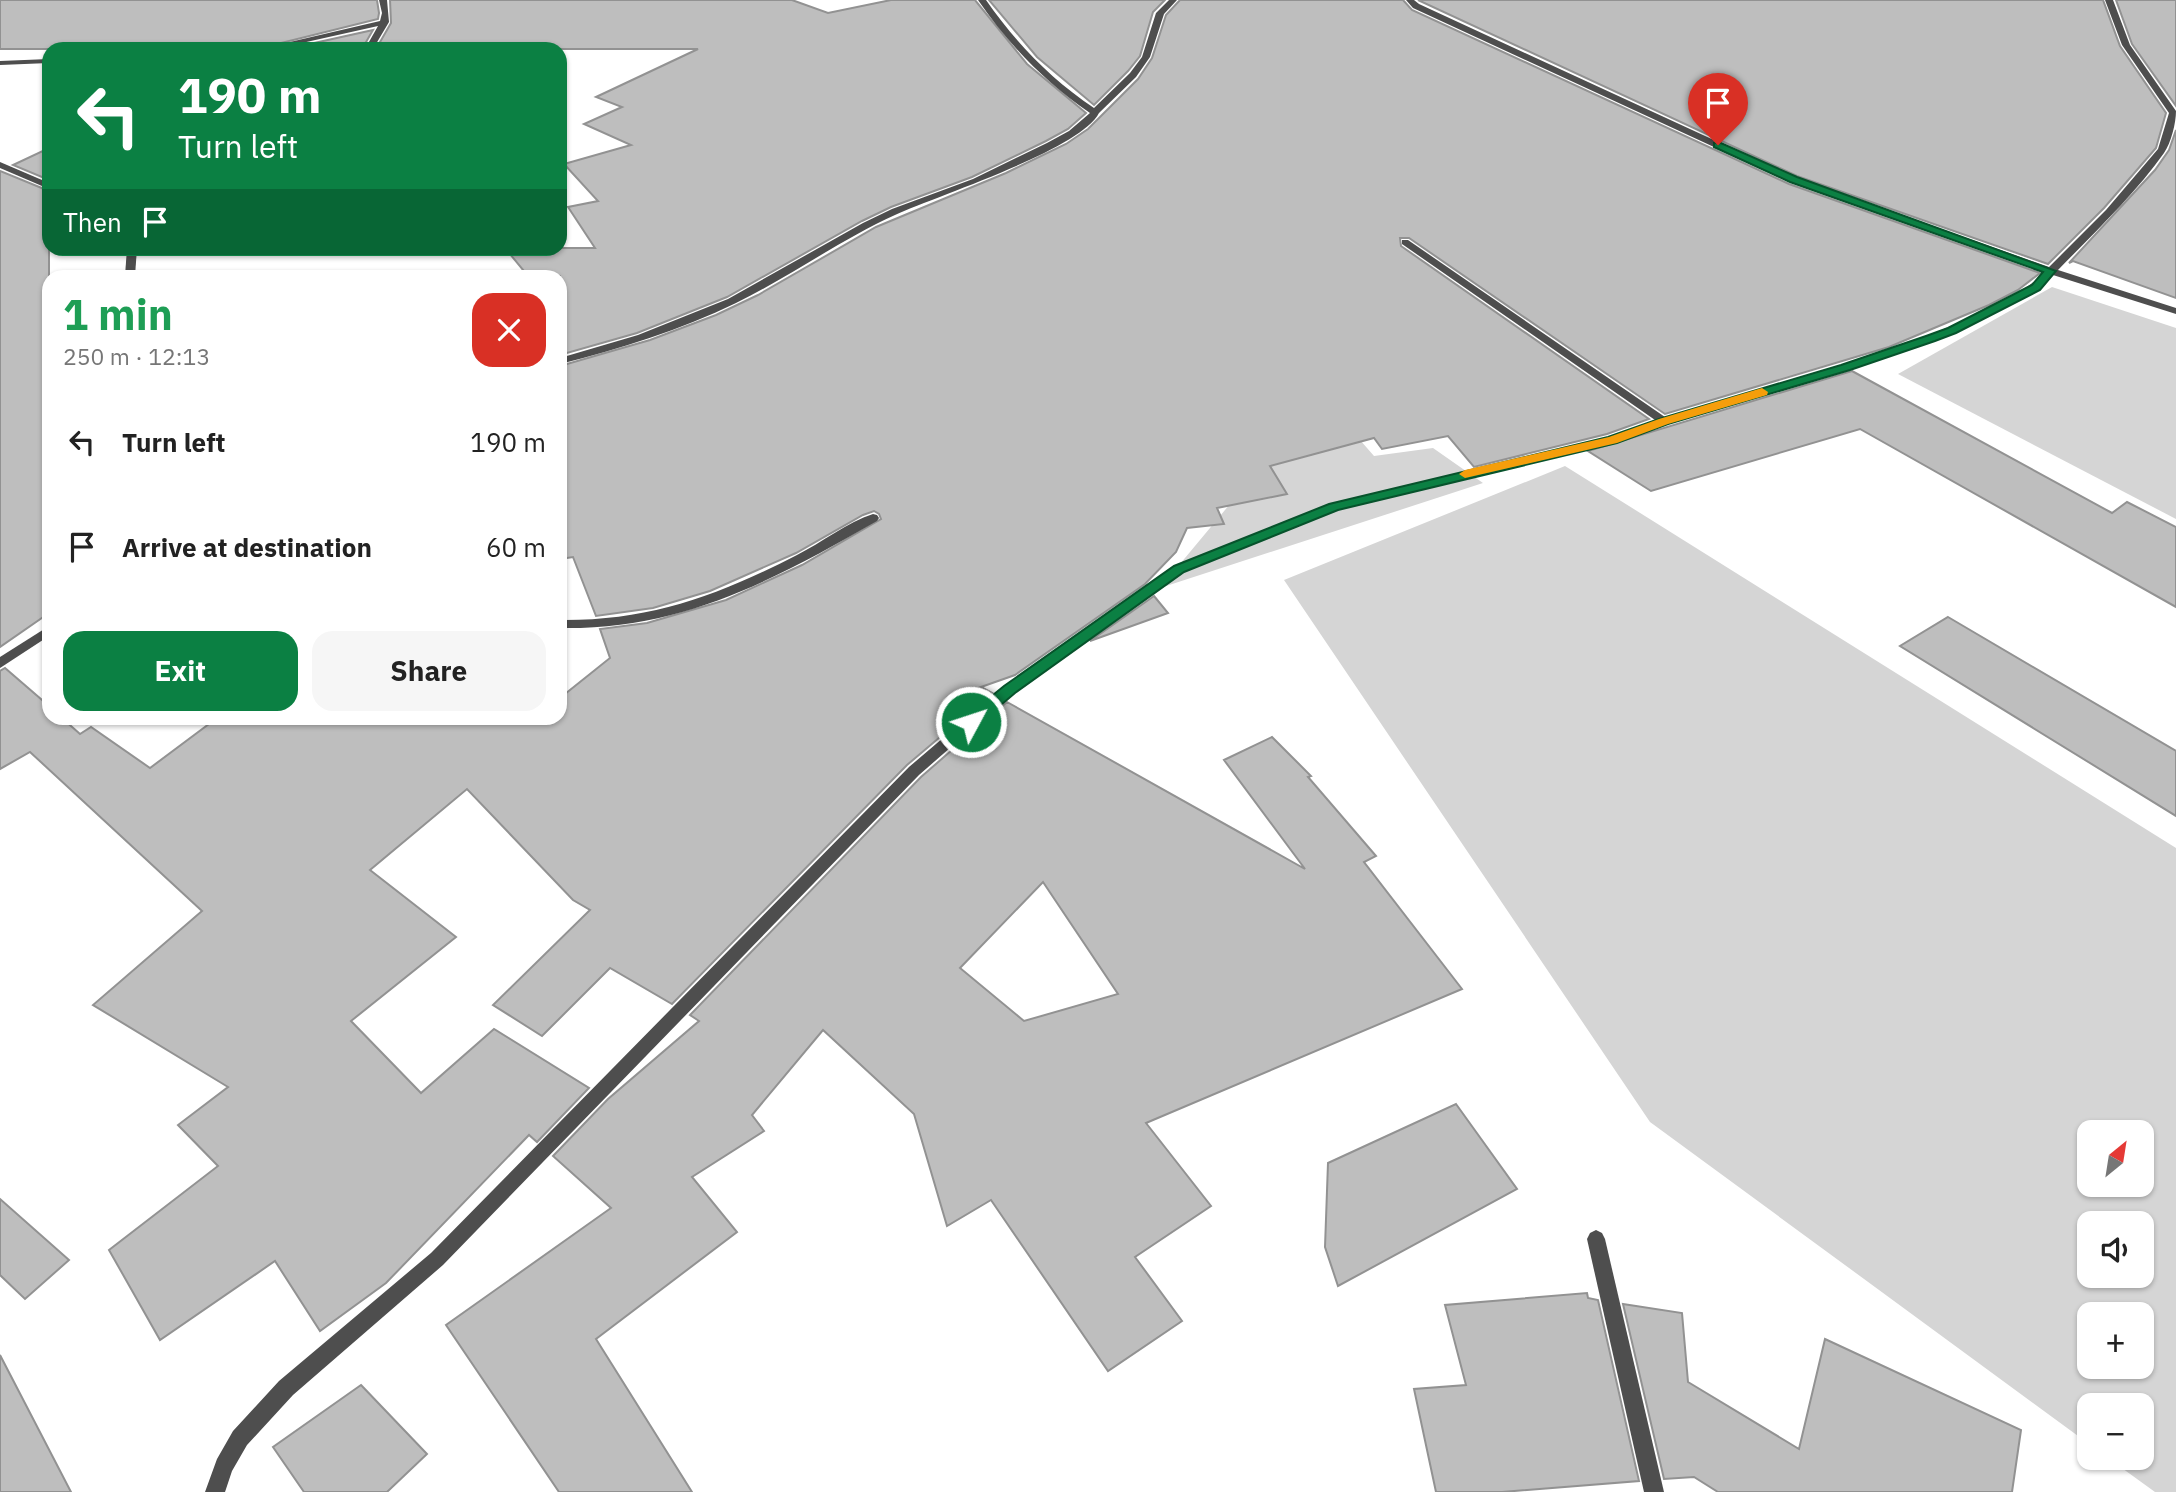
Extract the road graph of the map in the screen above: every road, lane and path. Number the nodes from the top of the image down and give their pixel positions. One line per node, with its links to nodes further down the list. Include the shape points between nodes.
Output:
1 (383, 0): 6 (street)
2 (982, 0): 11 (street, via 1005,35 1037,68)
3 (1173, 0): 11 (street, via 1160,13 1146,57)
4 (1410, 0): 15 (street, via 1793,180)
5 (2109, 0): 15 (street, via 2112,18 2147,79 2173,113 2162,150)
6 (385, 22): 7 (street); 8 (street)
7 (295, 42)
8 (373, 42)
9 (42, 61): 10 (street)
10 (0, 63)
11 (1095, 112): 17 (street, via 1050,145 976,181 866,225 732,302)
12 (0, 165): 13 (street)
13 (42, 183)
14 (1405, 242): 18 (street)
15 (2050, 271): 16 (street); 18 (street, via 2036,287 1952,331)
16 (2176, 311)
17 (567, 360)
18 (1663, 421): 24 (street, via 1612,440 1334,507 1179,569 1009,690 914,771 437,1259 286,1388 240,1438)
19 (873, 518): 20 (street, via 809,555 690,607 621,623)
20 (567, 625)
21 (42, 635): 22 (street)
22 (0, 663)
23 (1595, 1239): 25 (street)
24 (215, 1492)
25 (1654, 1492)

